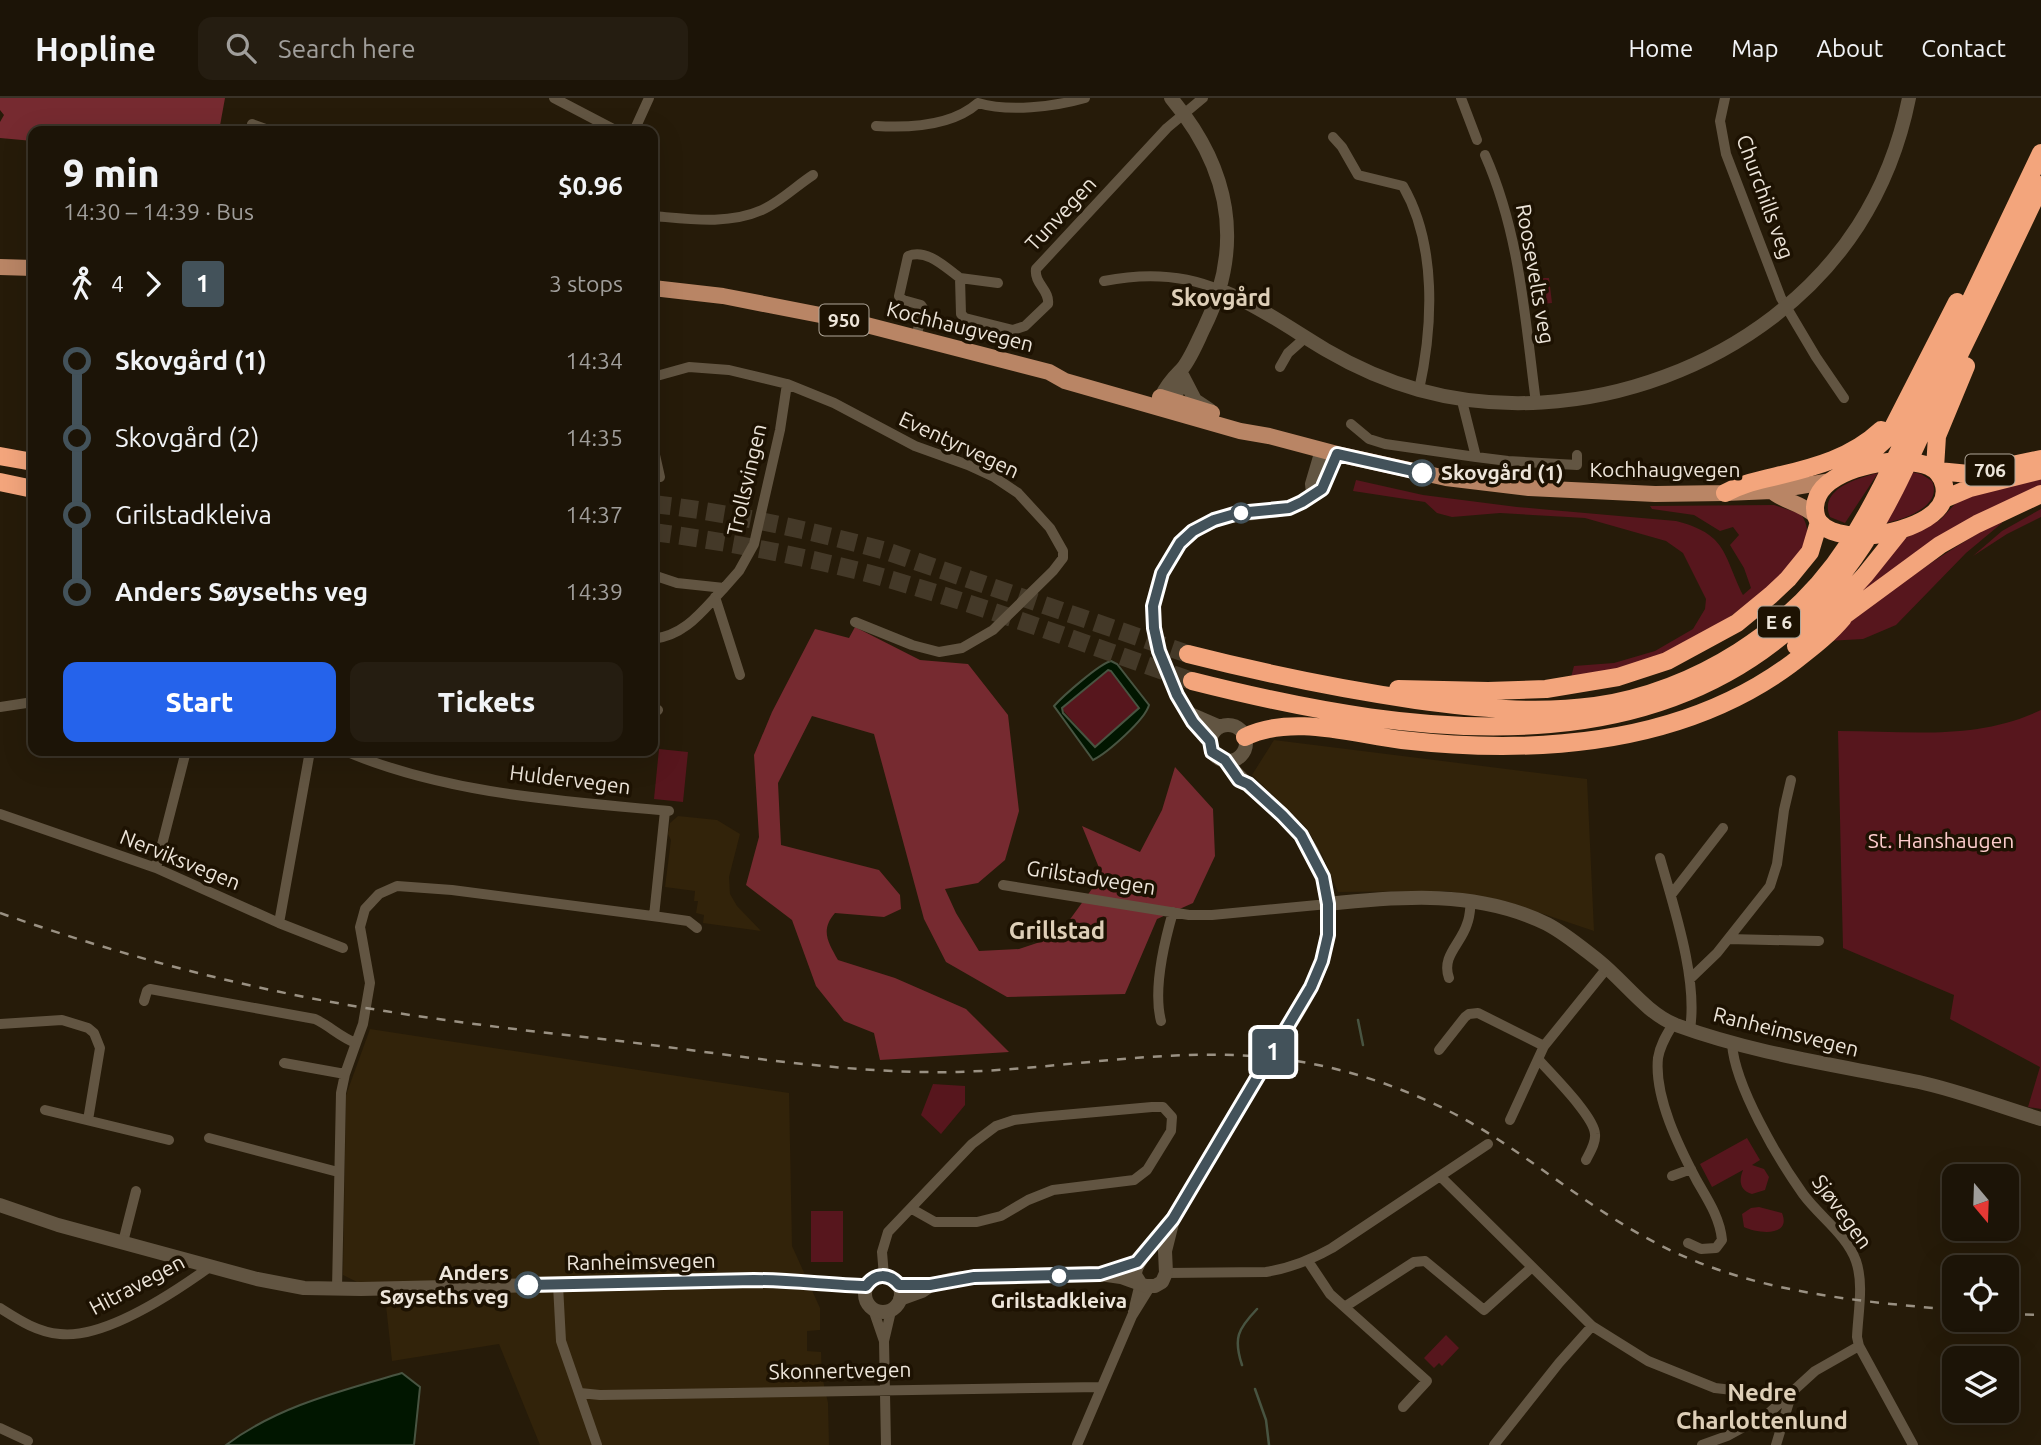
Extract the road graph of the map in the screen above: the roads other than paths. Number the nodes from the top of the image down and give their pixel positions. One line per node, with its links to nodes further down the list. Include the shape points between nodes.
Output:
1 (554, 98): 13 (street)
2 (649, 98): 14 (street)
3 (1085, 98): 9 (street, via 1038,108 991,106)
4 (1171, 98): 10 (street)
5 (1203, 98): 10 (street, Tunvegen)
6 (1461, 98): 17 (street)
7 (1725, 98): 31 (street, Churchills veg, via 1720,121 1726,154)
8 (1909, 98): 31 (street, via 1892,157 1865,214 1834,256)
9 (975, 100): 15 (street, via 970,110 923,126)
10 (1185, 115): 26 (street, Tunvegen, via 1167,128 1036,269 1049,299 1025,326 1013,330 965,318); 30 (street, via 1211,160 1226,204 1227,250)
11 (252, 124): 12 (street)
12 (257, 126)
13 (607, 126)
14 (637, 126)
15 (876, 126)
16 (1333, 137): 38 (street, via 1358,174 1403,186 1419,219 1430,325)
17 (1477, 140)
18 (2041, 153): 23 (highway, E 6)
19 (1485, 155): 42 (street, Roosevelts veg, via 1516,251)
20 (813, 175): 22 (street, via 764,209 746,215 718,220)
21 (2041, 185): 23 (highway, E 6)
22 (658, 216)
23 (1996, 264): 44 (highway, E 6, via 1966,285); 54 (highway, E 6, via 1994,300 1937,436); 77 (highway, E 6, via 1847,546 1800,603 1745,648 1687,680 1595,706 1511,709); 81 (highway, E 6, via 1874,526 1818,603 1751,660 1711,682 1632,712)
24 (0, 267): 25 (main road)
25 (28, 268)
26 (960, 278): 28 (street); 33 (street, via 931,258 908,256 899,296 923,309)
27 (1104, 281): 30 (street, via 1152,275)
28 (998, 283)
29 (658, 289): 33 (main road, Kochhaugvegen / 950, via 770,304)
30 (1220, 289): 32 (street); 35 (street)
31 (1785, 307): 39 (street, Churchills veg); 42 (street, via 1727,346 1652,380 1591,396)
32 (1306, 337): 34 (street); 38 (street, via 1357,366)
33 (916, 338): 41 (main road, Kochhaugvegen / 950, via 1065,380)
34 (1280, 367)
35 (1181, 374): 41 (street, via 1175,374); 43 (street, via 1195,400)
36 (658, 376): 37 (street, Eventyrvegen, via 689,367 729,370)
37 (787, 384): 68 (street, Trollsvingen, via 754,544); 71 (street, Eventyrvegen, via 915,446 994,477 1027,501 1063,551 1053,571 993,630 962,648 939,652)
38 (1419, 390): 40 (street)
39 (1844, 398)
40 (1464, 399): 42 (street); 50 (street)
41 (1166, 402): 43 (main road, Kochhaugvegen / 950); 46 (main road, Kochhaugvegen / 950, via 1240,431)
42 (1536, 403)
43 (1214, 414): 46 (main road, Kochhaugvegen / 950, via 1244,422)
44 (1901, 415): 56 (highway, E 6, via 1881,445); 62 (highway, E 6, via 1846,455 1744,483)
45 (1351, 424): 50 (street, via 1369,439 1385,444)
46 (1269, 436): 47 (main road, Kochhaugvegen / 950)
47 (1329, 452): 62 (main road, Kochhaugvegen / 950, via 1497,485 1615,493); 80 (street, via 1322,489 1289,508 1214,520 1187,537 1168,562 1155,596 1154,628 1170,682)
48 (1577, 455): 50 (street, via 1577,465)
49 (0, 456): 52 (highway)
50 (1476, 457)
51 (2041, 459): 54 (highway, 706, via 1969,474)
52 (28, 461)
53 (658, 468): 57 (street)
54 (1936, 469): 56 (highway, 706, via 1917,462 1884,462); 64 (highway, 706, via 1944,485)
55 (2041, 471): 64 (highway, 706)
56 (1847, 473): 58 (highway, 706)
57 (660, 477)
58 (1831, 481): 61 (main road, Kochhaugvegen / 950); 65 (highway, via 1816,501)
59 (0, 482): 60 (highway)
60 (28, 488)
61 (1772, 491): 62 (main road, Kochhaugvegen / 950); 65 (main road, Kochhaugvegen / 950, via 1805,507)
62 (1725, 493)
63 (2041, 494): 70 (highway, E 6, via 1940,545)
64 (1944, 499): 66 (highway, 706, via 1929,516)
65 (1817, 519): 66 (highway, 706, via 1828,530 1853,536); 77 (highway, E 6, via 1810,552 1771,596 1737,623 1667,661 1571,687 1518,691 1403,687)
66 (1901, 530): 72 (highway, E 6)
67 (658, 577): 68 (street)
68 (724, 588): 69 (street, Trollsvingen)
69 (715, 597): 73 (street, Trollsvingen, via 681,630); 75 (street)
70 (1843, 618): 72 (highway, E 6); 84 (highway, E 6, via 1780,672 1731,700 1635,733 1533,744 1429,742 1297,727 1267,729)
71 (855, 622)
72 (1809, 636): 81 (highway, E 6, via 1740,684 1669,715 1617,727)
73 (658, 638)
74 (1188, 654): 77 (highway, E 6)
75 (740, 675)
76 (1192, 681): 81 (highway, E 6, via 1363,718 1466,726)
77 (1380, 695)
78 (28, 703): 79 (street)
79 (0, 707)
80 (1190, 714): 82 (street); 83 (street)
81 (1564, 724)
82 (1220, 727): 83 (street); 84 (street, via 1237,727)
83 (1210, 741): 88 (street, via 1212,752)
84 (1244, 745): 88 (street, via 1236,759); 90 (street)
85 (185, 756): 94 (street)
86 (309, 756): 101 (street)
87 (359, 756): 100 (street, Huldervegen, via 471,787 667,811)
88 (1225, 760): 90 (street, via 1239,780)
89 (1791, 780): 103 (street, via 1773,879)
90 (1248, 784): 98 (street, via 1301,835 1323,877)
91 (0, 814): 94 (street, Nerviksvegen)
92 (1723, 828): 96 (street)
93 (1660, 858): 96 (street)
94 (156, 868): 101 (street, Nerviksvegen)
95 (1003, 885): 99 (street, Grilstadvegen)
96 (1671, 895): 108 (street)
97 (1471, 901): 98 (street, Ranheimsvegen, via 1394,897); 106 (street, Ranheimsvegen, via 1546,924); 107 (street, via 1467,927 1447,961)
98 (1328, 904): 99 (street, Grilstadvegen, via 1212,915); 136 (street, via 1326,947 1311,987)
99 (1173, 912): 110 (street, Grilstadvegen, via 1161,975)
100 (654, 916): 102 (street, via 688,921); 114 (street, via 452,890 397,887 379,894 365,909 360,927 370,983)
101 (279, 923): 105 (street, Nerviksvegen)
102 (697, 928)
103 (1728, 939): 104 (street); 108 (street)
104 (1819, 941)
105 (343, 948)
106 (1607, 968): 112 (street, Ranheimsvegen); 116 (street)
107 (1449, 978)
108 (1690, 979): 113 (street)
109 (144, 1000): 114 (street, via 150,989 314,1019)
110 (1161, 1021)
111 (0, 1024): 123 (street, via 62,1020 88,1028 100,1048)
112 (1674, 1024): 113 (street, Ranheimsvegen); 129 (street, via 1661,1046 1658,1077 1661,1096)
113 (1690, 1029): 115 (street, Ranheimsvegen)
114 (356, 1044): 120 (street)
115 (1732, 1044): 122 (street, Ranheimsvegen, via 1917,1082); 158 (street, Sjøvegen, via 1734,1063 1768,1135 1804,1194 1856,1260)
116 (1544, 1046): 117 (street, via 1478,1013 1465,1017); 118 (street)
117 (1439, 1050)
118 (1538, 1059): 124 (street); 128 (street, via 1585,1113 1595,1132)
119 (284, 1063): 120 (street)
120 (345, 1074): 130 (street)
121 (45, 1110): 123 (street)
122 (2041, 1119)
123 (88, 1120): 126 (street)
124 (1510, 1120)
125 (209, 1138): 130 (street)
126 (169, 1140)
127 (1488, 1144): 132 (street)
128 (1586, 1160)
129 (1691, 1169): 131 (street); 138 (street, via 1721,1224 1722,1240 1716,1248 1701,1249)
130 (338, 1172): 150 (street)
131 (1672, 1175)
132 (1440, 1177): 140 (street); 142 (street)
133 (136, 1191): 137 (street)
134 (0, 1205): 137 (street, Ranheimsvegen)
135 (912, 1209): 135 (street, via 979,1137 1003,1123 1152,1107 1163,1107 1172,1117 1171,1131 1147,1170 1134,1180 1053,1190 977,1223 935,1222); 145 (street, via 885,1238)
136 (1173, 1219): 139 (street); 143 (street)
137 (123, 1242): 141 (street, Ranheimsvegen)
138 (1688, 1243)
139 (1141, 1259): 143 (street, via 1157,1256); 144 (street); 147 (street, via 1135,1275)
140 (1308, 1261): 143 (street, via 1266,1272); 153 (street, via 1330,1294)
141 (211, 1266): 150 (street, Ranheimsvegen, via 285,1285); 154 (street, Hitravegen, via 117,1322 83,1334 58,1334 27,1325)
142 (1532, 1267): 153 (street, via 1484,1310 1425,1261 1414,1262); 156 (street)
143 (1165, 1268): 147 (street, via 1159,1284)
144 (1100, 1274): 147 (street); 151 (street, via 974,1277)
145 (884, 1276): 149 (street); 151 (street, via 893,1279)
146 (558, 1285): 148 (street, Ranheimsvegen, via 787,1280); 150 (street, Ranheimsvegen); 162 (street, via 561,1341)
147 (1145, 1285): 159 (street)
148 (829, 1286): 149 (street, Ranheimsvegen); 152 (street, Ranheimsvegen)
149 (866, 1286): 152 (street)
150 (337, 1289)
151 (900, 1292): 155 (street)
152 (870, 1305): 155 (street); 157 (street)
153 (1346, 1306): 163 (street, via 1427,1381)
154 (0, 1308)
155 (891, 1311): 157 (street)
156 (1592, 1326): 161 (street, via 1648,1361 1715,1388); 169 (street)
157 (884, 1341): 160 (street)
158 (1859, 1346): 161 (street, via 1815,1370); 172 (street, Sjøvegen)
159 (1101, 1387): 160 (street, Skonnertvegen); 168 (street)
160 (885, 1390): 162 (street, Skonnertvegen); 167 (street)
161 (1793, 1392): 170 (street, via 1748,1426); 171 (street)
162 (580, 1393): 166 (street)
163 (1403, 1407)
164 (0, 1428): 165 (street)
165 (28, 1441)
166 (597, 1445)
167 (886, 1445)
168 (1077, 1445)
169 (1494, 1445)
170 (1702, 1445)
171 (1776, 1445)
172 (1913, 1445)

